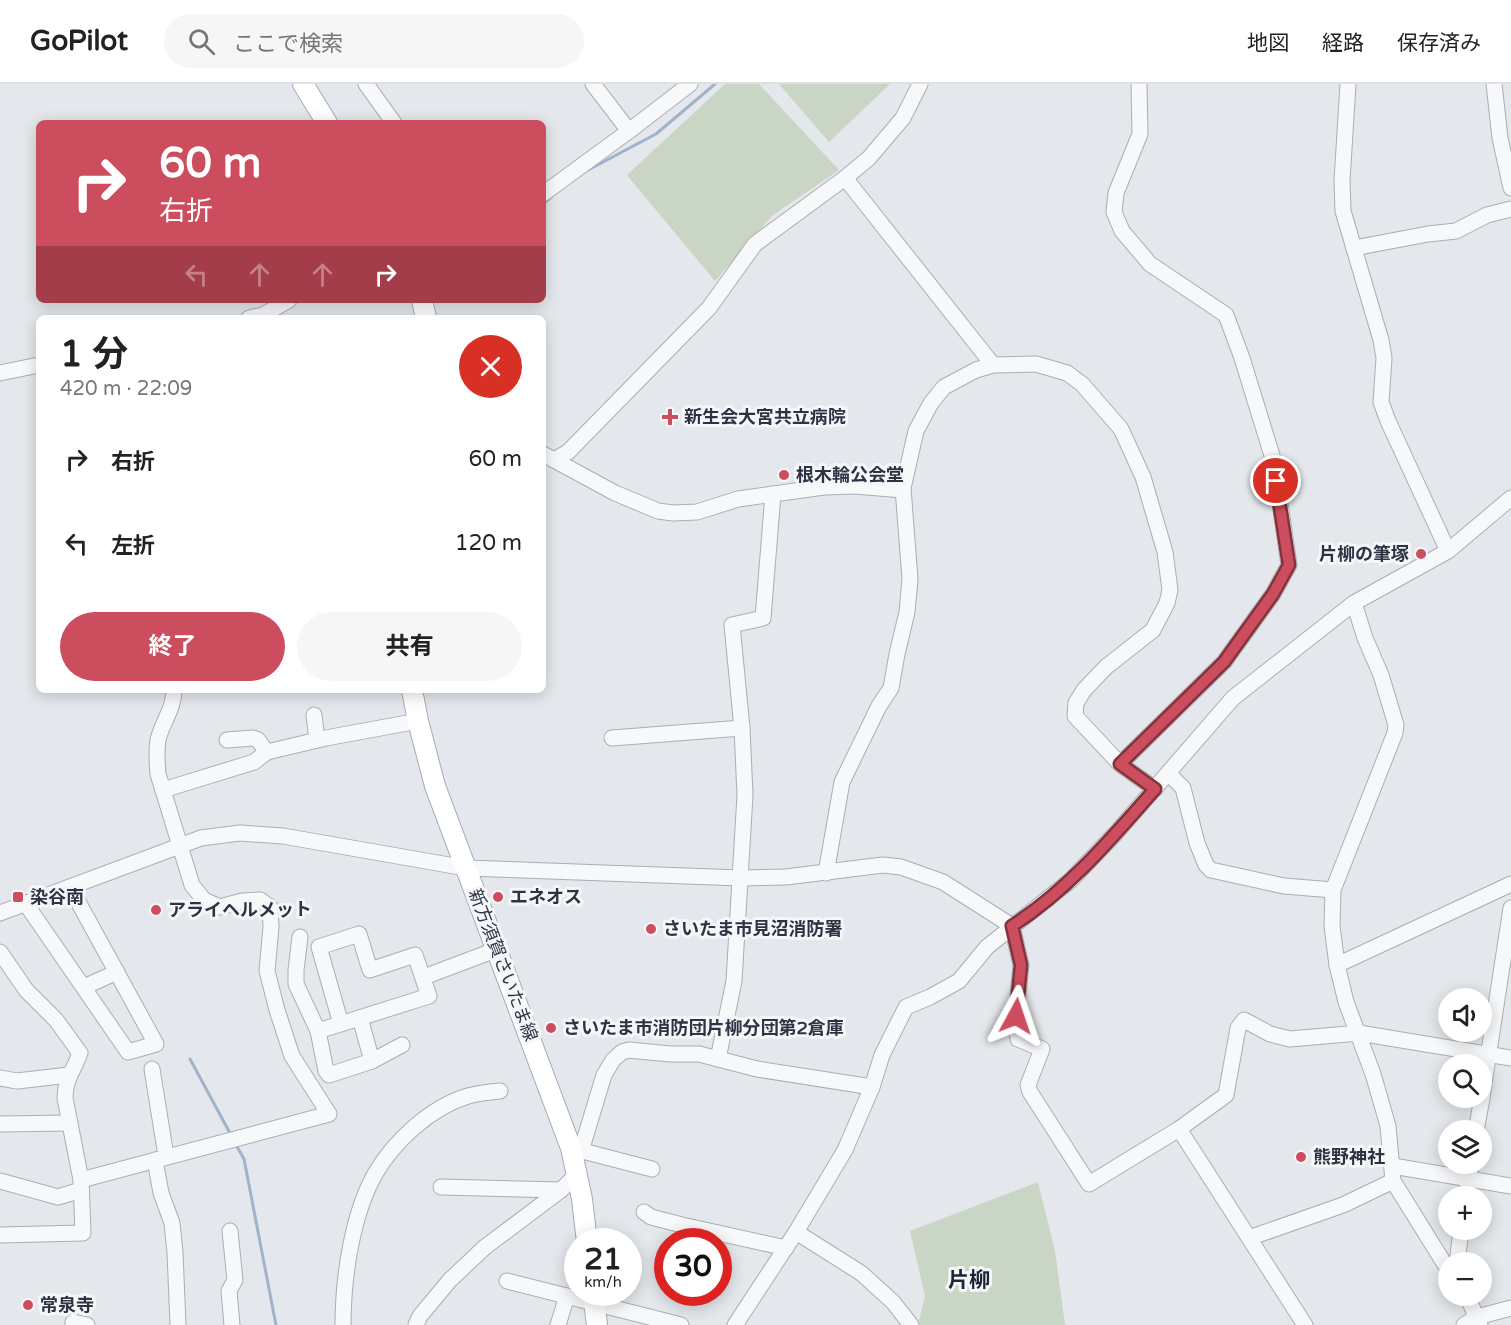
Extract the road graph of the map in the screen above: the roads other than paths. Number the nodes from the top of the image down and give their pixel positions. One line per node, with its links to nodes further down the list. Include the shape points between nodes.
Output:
1 (303, 84): 9 (main road)
2 (366, 84): 10 (street)
3 (593, 84): 12 (street)
4 (690, 84): 12 (street)
5 (921, 84): 13 (street, via 903,118 869,158)
6 (1139, 84): 38 (street, via 1140,134 1116,193 1114,212 1122,231 1150,264 1226,315 1274,462 1289,565 1224,662)
7 (1348, 84): 17 (street, via 1342,191 1343,211)
8 (1494, 84): 11 (street)
9 (325, 120)
10 (392, 120)
11 (1505, 128): 14 (street)
12 (629, 131): 15 (street)
13 (845, 178): 20 (street); 23 (street, via 755,244 702,315 568,452)
14 (1511, 188)
15 (546, 192)
16 (1511, 209): 17 (street, via 1487,214 1456,231)
17 (1354, 248): 27 (street, via 1381,340 1381,402)
18 (284, 303): 19 (street)
19 (263, 315)
20 (993, 365): 24 (street, via 955,380 931,403 913,441); 38 (street, via 1036,364 1067,373 1082,384 1121,429 1143,477 1165,552 1170,590 1167,603 1153,630 1106,667 1076,703 1075,716)
21 (36, 366): 22 (street)
22 (0, 373)
23 (548, 457): 25 (street, via 658,511 697,512 738,499)
24 (903, 490): 25 (street, via 845,487); 44 (street, via 910,579 907,612 891,688 842,782)
25 (773, 494): 33 (street, via 763,618 732,625)
26 (1511, 498): 27 (street)
27 (1449, 551): 28 (street)
28 (1354, 603): 39 (street, via 1233,698); 48 (street, via 1396,725)
29 (174, 693): 41 (street, via 158,739 158,774)
30 (413, 693): 32 (main road, 新方須賀さいたま線)
31 (314, 715): 36 (street)
32 (418, 721): 36 (street); 43 (main road, 新方須賀さいたま線, via 435,786)
33 (742, 728): 34 (street); 45 (street, via 745,795)
34 (612, 738)
35 (227, 740): 37 (street, via 253,738)
36 (317, 740): 37 (street)
37 (267, 752): 41 (street, via 254,762)
38 (1120, 764): 40 (street)
39 (1168, 773): 40 (street); 48 (street, via 1183,788 1197,843 1211,870 1284,886)
40 (1155, 789): 52 (street, via 1071,879)
41 (163, 790): 42 (street)
42 (179, 846): 43 (street, via 221,835 259,834); 47 (street); 79 (street, via 192,885 204,900 220,907 260,900 270,907 267,970 277,1010 292,1056 329,1114)
43 (466, 868): 45 (street); 54 (main road, 新方須賀さいたま線)
44 (826, 873): 45 (street); 52 (street, via 882,865 912,869 943,882)
45 (741, 878): 68 (street, via 734,981)
46 (1511, 884): 56 (street)
47 (70, 887): 49 (street); 57 (street)
48 (1333, 890): 56 (street)
49 (26, 904): 51 (street); 59 (street)
50 (1511, 908): 65 (street)
51 (0, 914)
52 (1012, 926): 73 (street, via 987,947 959,981 906,1007 882,1055); 77 (street, via 1021,965 1018,1039 1042,1049 1028,1085 1030,1092 1089,1184)
53 (300, 937): 62 (street, via 296,984)
54 (498, 949): 58 (street); 78 (main road, 新方須賀さいたま線)
55 (0, 952): 71 (street, via 26,990 56,1020 80,1053)
56 (1337, 965): 63 (street)
57 (117, 972): 59 (street); 59 (street, via 156,1044 128,1052)
58 (424, 977): 60 (street, via 429,996); 61 (street, via 415,955 370,970 359,934 320,947)
59 (84, 987)
60 (360, 1018): 61 (street); 69 (street)
61 (341, 1024): 62 (street)
62 (318, 1031): 69 (street, via 329,1075)
63 (1359, 1034): 65 (street); 77 (street, via 1290,1039 1270,1034 1244,1020 1226,1095); 83 (street, via 1388,1126)
64 (402, 1045): 69 (street)
65 (1489, 1054)
66 (1492, 1055): 67 (street)
67 (1511, 1058)
68 (718, 1059): 73 (street, via 756,1069); 78 (street, via 699,1054 621,1052 604,1075)
69 (372, 1061)
70 (152, 1069): 79 (street)
71 (69, 1075): 72 (street, via 17,1081); 75 (street, via 65,1091)
72 (0, 1078)
73 (872, 1087): 93 (street, via 846,1150)
74 (500, 1091): 110 (street, via 466,1097 430,1116 388,1155 375,1174 357,1223 345,1286)
75 (70, 1123): 76 (street); 86 (street)
76 (0, 1124)
77 (1179, 1129): 95 (street)
78 (576, 1150): 80 (street); 82 (main road, 新方須賀さいたま線)
79 (160, 1158): 86 (street); 108 (street, via 161,1193 172,1223 176,1251)
80 (652, 1169)
81 (1438, 1173): 83 (street)
82 (577, 1174): 89 (street); 91 (main road, 新方須賀さいたま線)
83 (1393, 1174): 95 (street, via 1344,1205); 97 (street)
84 (1476, 1174): 87 (street)
85 (0, 1181): 86 (street, via 58,1197)
86 (81, 1185): 94 (street, via 83,1233)
87 (1511, 1186)
88 (441, 1187): 89 (street)
89 (561, 1190): 111 (street, via 485,1246 450,1280)
90 (644, 1212): 96 (street, via 682,1225)
91 (585, 1228)
92 (230, 1232): 109 (street, via 235,1280 229,1292)
93 (796, 1232): 96 (street); 116 (street, via 861,1274 893,1302)
94 (0, 1235)
95 (1249, 1238): 117 (street)
96 (786, 1248): 115 (street)
97 (1438, 1252)
98 (507, 1281): 99 (street)
99 (564, 1295)
100 (564, 1306): 112 (street)
101 (595, 1306): 113 (main road)
102 (620, 1306): 114 (street)
103 (1470, 1306): 105 (street)
104 (1511, 1308): 105 (street)
105 (1474, 1322)
106 (73, 1325): 107 (street)
107 (87, 1325)
108 (178, 1325)
109 (232, 1325)
110 (343, 1325)
111 (416, 1325)
112 (558, 1325)
113 (597, 1325)
114 (681, 1325)
115 (735, 1325)
116 (910, 1325)
117 (1305, 1325)

